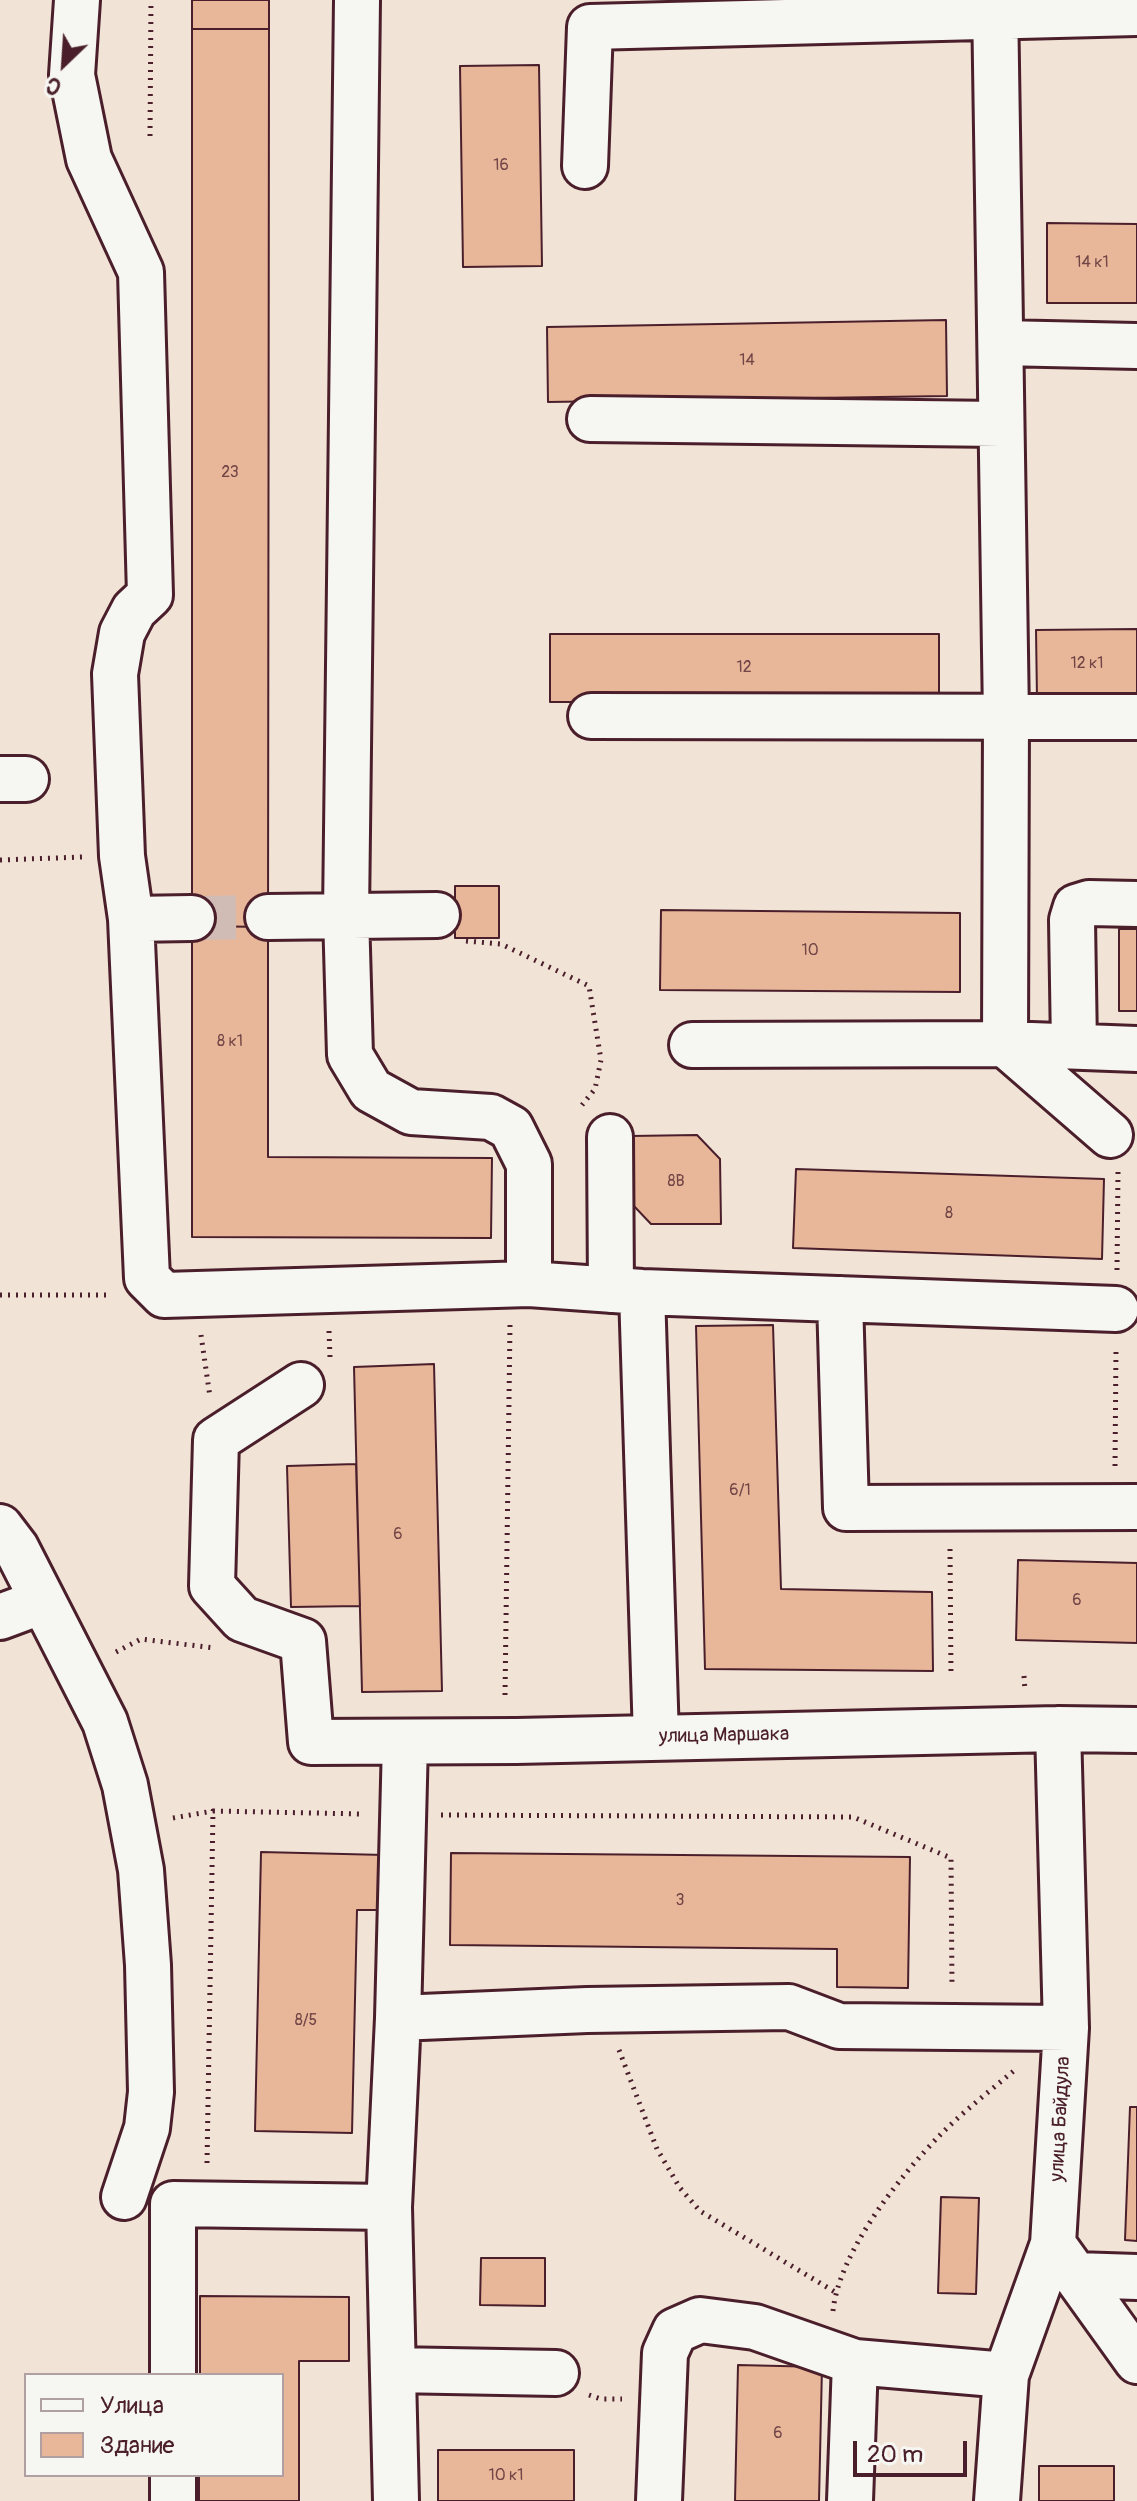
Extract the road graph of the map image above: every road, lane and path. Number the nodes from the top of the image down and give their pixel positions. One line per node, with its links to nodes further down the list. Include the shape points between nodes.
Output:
1 (77, 0): 15 (street, via 72,75 89,159 141,272 150,595 122,633 115,674)
2 (151, 0): 6 (path)
3 (357, 0): 18 (street)
4 (995, 9): 5 (street); 7 (street, via 590,27); 8 (street)
5 (1137, 13)
6 (150, 136)
7 (585, 166)
8 (1001, 343): 9 (street); 11 (street)
9 (1137, 346)
10 (590, 419): 11 (street)
11 (1000, 424): 13 (street)
12 (591, 716): 13 (street)
13 (1006, 716): 14 (street); 23 (street)
14 (1137, 717)
15 (122, 856): 16 (path); 22 (street)
16 (0, 860)
17 (1137, 904): 25 (street, via 1076,907)
18 (346, 914): 19 (street); 20 (street); 29 (street, via 350,1055 371,1090 411,1112 491,1117 511,1128 529,1164)
19 (437, 915): 27 (path, via 450,940 501,944 589,986 601,1060)
20 (268, 917)
21 (192, 918): 22 (street)
22 (131, 919): 32 (street, via 147,1278)
23 (1005, 1044): 24 (street); 25 (street); 28 (street)
24 (692, 1045)
25 (1074, 1046): 26 (street)
26 (1137, 1049)
27 (594, 1123): 30 (street)
28 (1110, 1135): 34 (path, via 1118,1167)
29 (520, 1284): 30 (street); 32 (street); 45 (path)
30 (626, 1291): 33 (street); 48 (street)
31 (0, 1295): 32 (path)
32 (180, 1295): 36 (path)
33 (840, 1299): 34 (street); 38 (street, via 846,1508)
34 (1116, 1309): 37 (path)
35 (301, 1385): 36 (street)
36 (216, 1440): 49 (street, улица Маршака, via 212,1586 242,1619 303,1641 311,1742)
37 (1126, 1507): 38 (street)
38 (950, 1508): 44 (path)
39 (0, 1527): 40 (street)
40 (43, 1601): 41 (street); 43 (street)
41 (0, 1617)
42 (225, 1650): 43 (path, via 141,1639)
43 (80, 1671): 56 (street, via 105,1722 125,1785 141,1870 151,2092 147,2128)
44 (951, 1677)
45 (505, 1695)
46 (1058, 1729): 47 (street, улица Маршака); 48 (street, улица Маршака); 54 (street, улица Байдула)
47 (1137, 1730)
48 (656, 1738): 49 (street, улица Маршака)
49 (405, 1742): 50 (street)
50 (403, 1814): 52 (street); 53 (path, via 853,1817 951,1858); 57 (path, via 213,1811)
51 (603, 2010): 52 (street); 53 (street, via 789,2007 839,2026); 61 (path, via 657,2149 680,2188 700,2211)
52 (398, 2018): 58 (street)
53 (952, 2027): 54 (street)
54 (1066, 2028): 59 (street, улица Байдула)
55 (1018, 2067): 61 (path, via 941,2134 892,2192 850,2253)
56 (124, 2197)
57 (206, 2204): 58 (street); 65 (street, via 173,2204)
58 (389, 2207): 64 (street)
59 (1064, 2260): 60 (street); 62 (street); 67 (street, улица Байдула)
60 (1137, 2277)
61 (835, 2292): 63 (path, via 833,2317)
62 (1137, 2361)
63 (855, 2362): 67 (street); 68 (street, via 755,2327 700,2320 675,2331 665,2353); 73 (street)
64 (393, 2370): 66 (street); 71 (street)
65 (173, 2373)
66 (556, 2373): 68 (path, via 601,2399)
67 (1006, 2375): 74 (street, улица Байдула)
68 (663, 2397): 72 (street)
69 (173, 2477): 70 (street)
70 (173, 2501)
71 (396, 2501)
72 (659, 2501)
73 (850, 2501)
74 (997, 2501)

